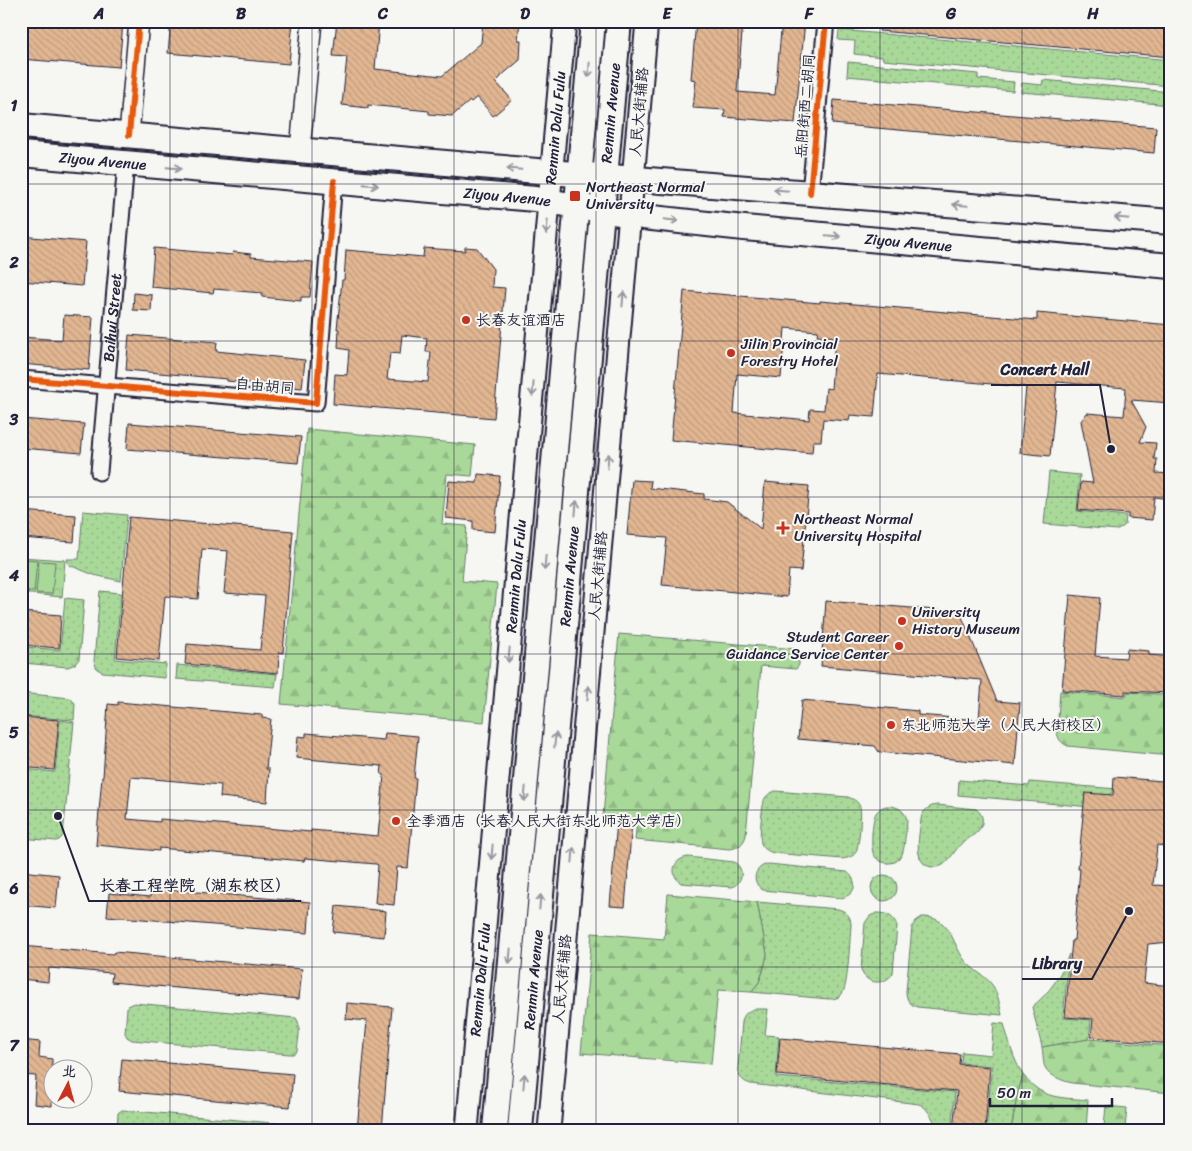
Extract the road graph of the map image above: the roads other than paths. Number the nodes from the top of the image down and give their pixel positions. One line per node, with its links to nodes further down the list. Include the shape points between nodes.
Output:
1 (139, 21): 9 (street)
2 (312, 21): 10 (street)
3 (566, 21): 13 (main road, Renmin Dalu Fulu)
4 (593, 21): 14 (main road, Renmin Avenue, one-way to 14)
5 (619, 21): 15 (main road, Renmin Avenue)
6 (647, 21): 16 (main road, 人民大街辅路)
7 (826, 21): 18 (street, 岳阳街西二胡同)
8 (21, 126): 9 (main road, Ziyou Avenue)
9 (129, 135): 10 (main road, Ziyou Avenue)
10 (300, 150): 13 (main road, Ziyou Avenue, one-way to 10)
11 (21, 154): 12 (main road, Ziyou Avenue)
12 (126, 163): 17 (main road, Ziyou Avenue, one-way to 17); 26 (street, Baihui Street)
13 (552, 172): 14 (main road, Ziyou Avenue); 19 (main road, Renmin Dalu Fulu)
14 (579, 174): 15 (main road, Ziyou Avenue); 20 (main road, Renmin Avenue)
15 (605, 176): 16 (main road, Ziyou Avenue); 21 (main road, Renmin Avenue)
16 (633, 178): 18 (main road, Ziyou Avenue, one-way to 16); 22 (main road, 人民大街辅路)
17 (334, 181): 19 (main road, Ziyou Avenue, one-way to 19); 26 (street, 自由胡同, via 316,403)
18 (810, 193): 23 (main road, Ziyou Avenue, one-way to 18)
19 (550, 202): 20 (main road, Ziyou Avenue); 28 (main road, Renmin Dalu Fulu, one-way to 28)
20 (576, 206): 21 (main road, Ziyou Avenue); 29 (main road, Renmin Avenue, one-way to 29)
21 (602, 211): 22 (main road, Ziyou Avenue); 30 (main road, Renmin Avenue, one-way to 21)
22 (630, 215): 24 (main road, Ziyou Avenue, one-way to 24); 31 (main road, 人民大街辅路, one-way to 22)
23 (1171, 222)
24 (1171, 266)
25 (21, 379): 26 (street, 自由胡同)
26 (106, 386): 27 (street, Baihui Street)
27 (99, 472)
28 (467, 1130)
29 (495, 1130)
30 (520, 1130)
31 (549, 1130)

